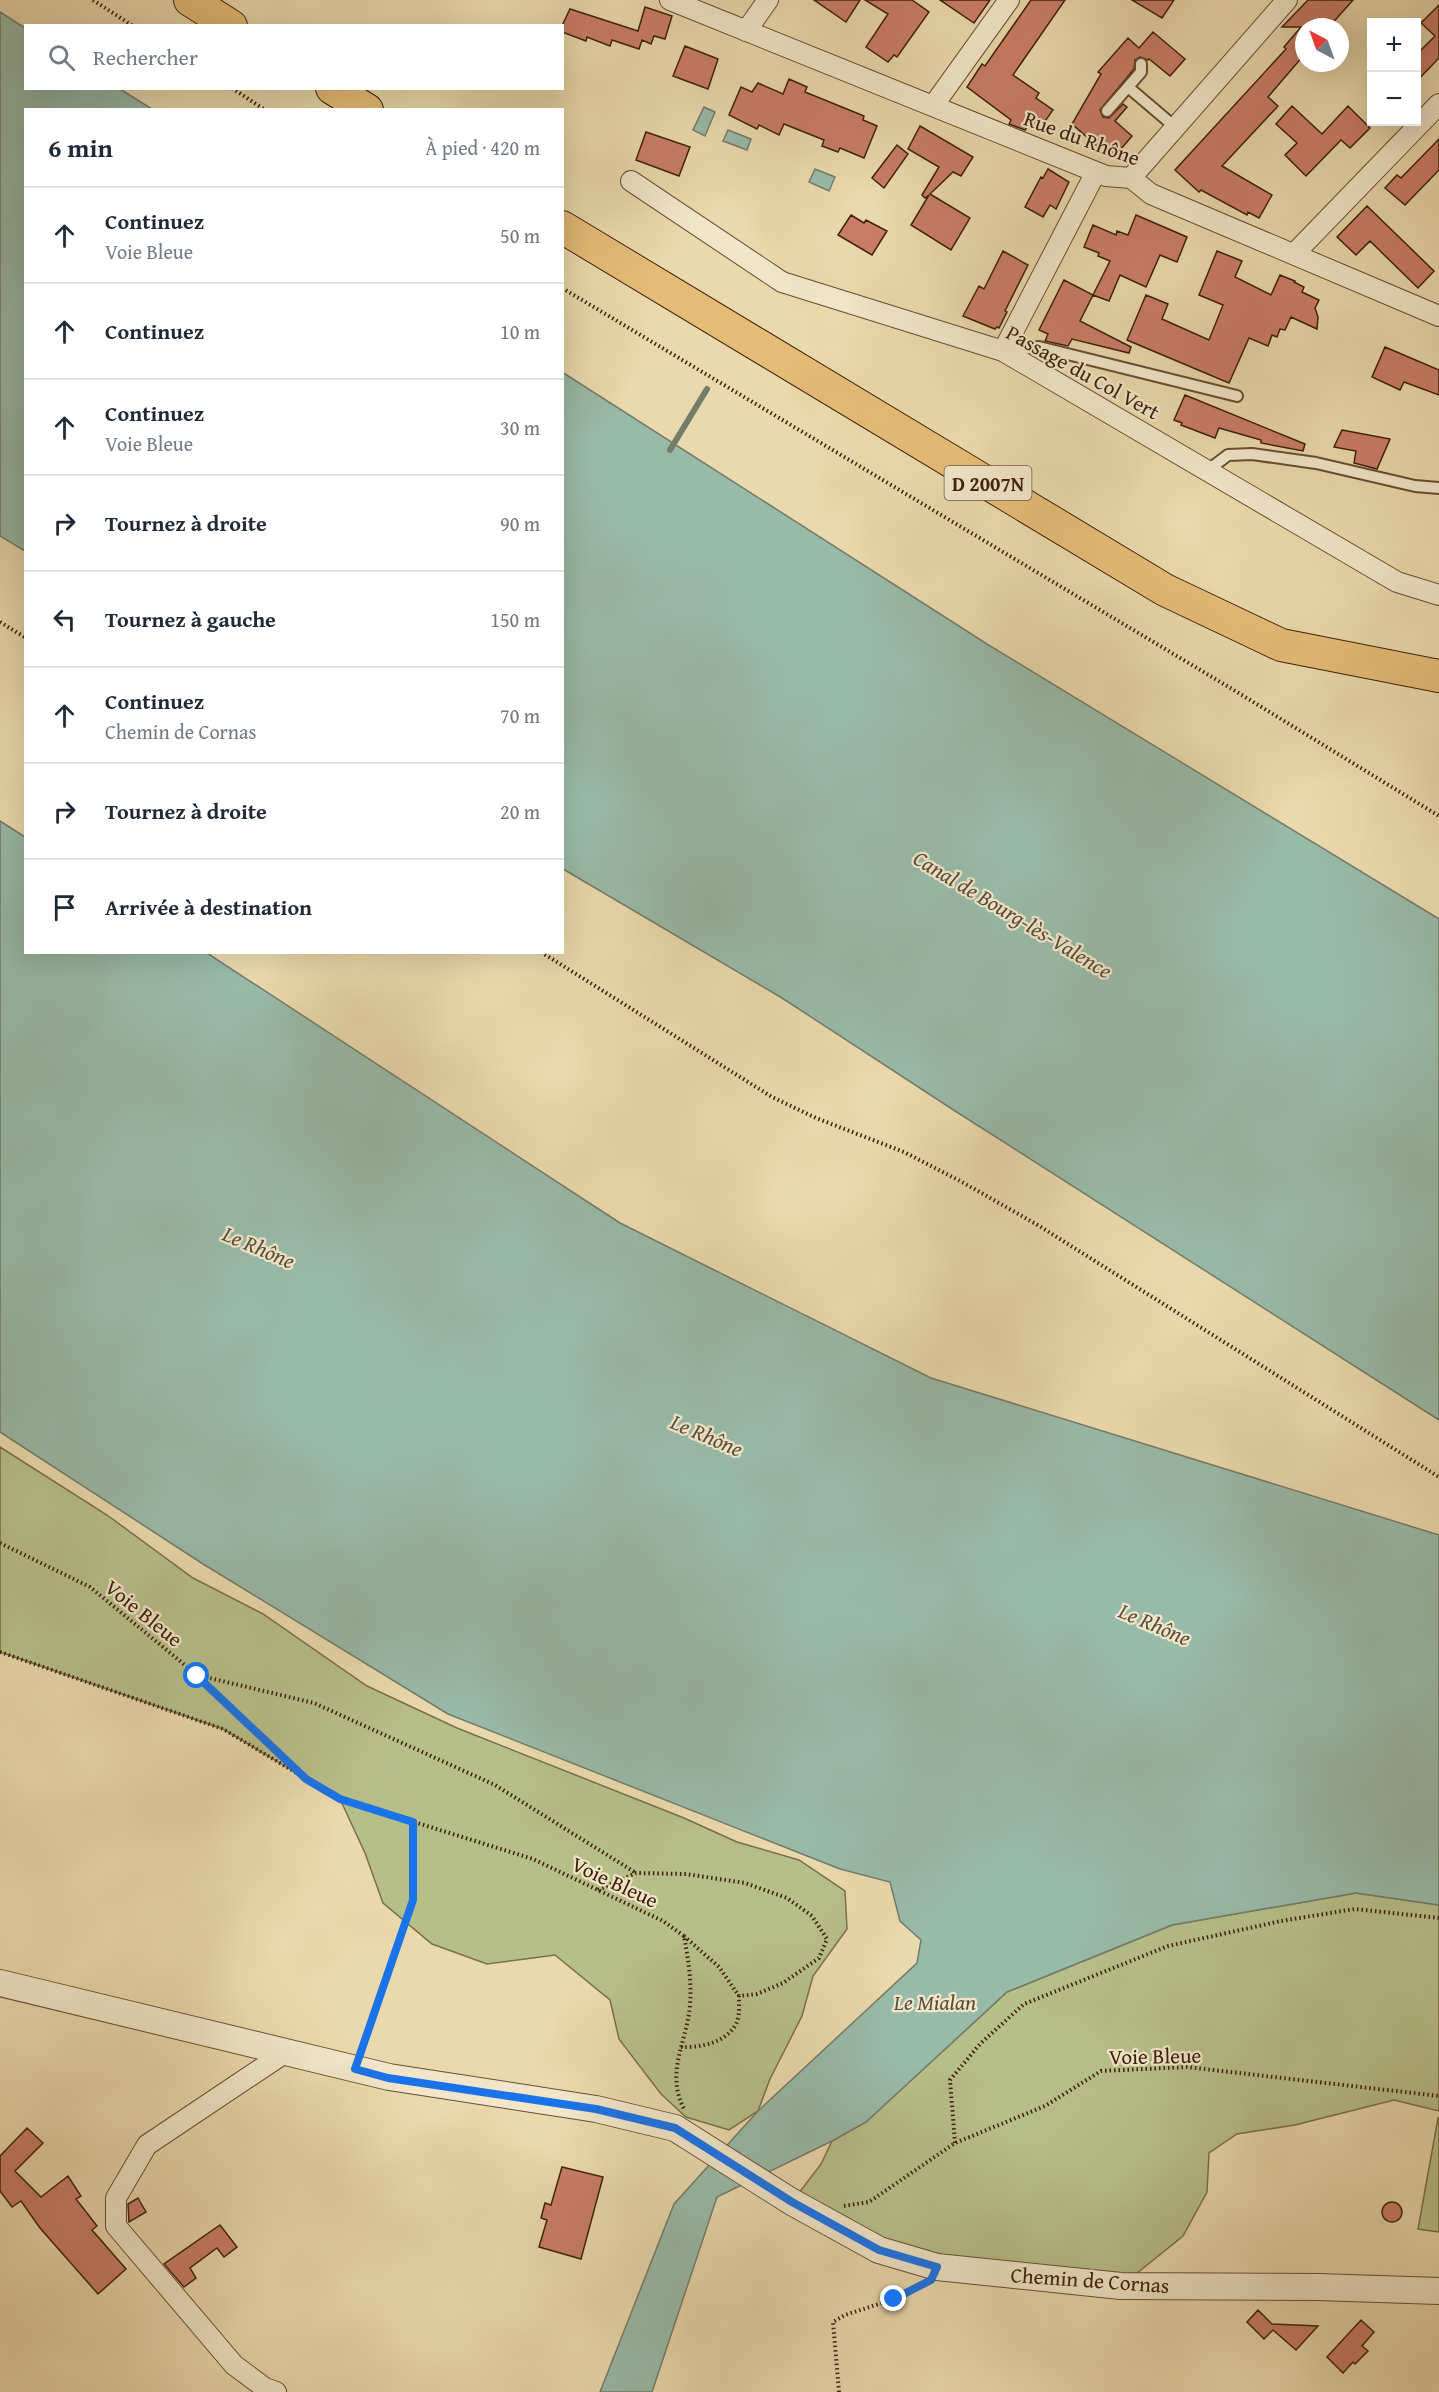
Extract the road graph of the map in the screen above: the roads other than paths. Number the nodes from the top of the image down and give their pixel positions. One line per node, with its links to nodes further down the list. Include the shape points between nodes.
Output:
1 (190, 0): 6 (main road)
2 (670, 0): 7 (street, Rue du Rhône)
3 (768, 0): 7 (street)
4 (1009, 0): 12 (street)
5 (1287, 0): 15 (street)
6 (228, 24)
7 (746, 31): 12 (street, Rue du Rhône)
8 (1141, 64): 9 (lane, via 1141,72)
9 (1128, 87): 14 (lane); 15 (lane)
10 (335, 90): 13 (main road)
11 (1439, 104): 20 (street)
12 (933, 106): 16 (street, Rue du Rhône)
13 (364, 108)
14 (1107, 111)
15 (1175, 127): 17 (street)
16 (1096, 172): 17 (street, Rue du Rhône); 22 (street)
17 (1131, 178): 20 (street, Rue du Rhône, via 1151,194)
18 (631, 181): 22 (street, Passage du Col Vert, via 782,282)
19 (564, 228): 27 (main road, D 2007N, via 1165,590 1281,645)
20 (1295, 253): 21 (street, Rue du Rhône)
21 (1436, 311)
22 (1003, 351): 23 (lane, via 1039,347); 24 (street, Passage du Col Vert)
23 (1237, 396)
24 (1208, 471): 25 (lane, via 1227,455 1252,454); 26 (street, Passage du Col Vert, via 1397,582)
25 (1439, 488)
26 (1439, 595)
27 (1439, 676)
28 (0, 1983): 29 (street, Chemin de Cornas)
29 (286, 2052): 30 (street, Chemin de Cornas, via 388,2078 681,2120 792,2202 879,2250 937,2267 1120,2286); 31 (street, via 147,2145 116,2198 116,2226 234,2365)
30 (1439, 2291)
31 (276, 2392)

